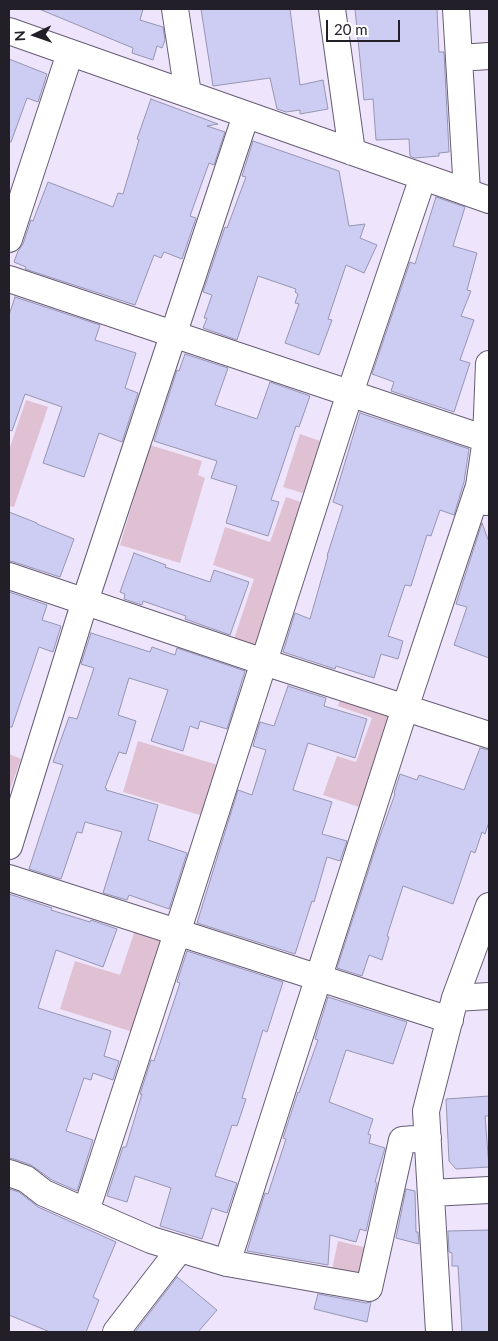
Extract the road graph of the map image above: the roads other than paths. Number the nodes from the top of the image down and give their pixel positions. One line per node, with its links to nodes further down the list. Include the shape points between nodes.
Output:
1 (175, 9): 8 (street)
2 (332, 9): 10 (street)
3 (456, 9): 7 (street)
4 (9, 31): 5 (street)
5 (70, 53): 8 (street); 13 (street)
6 (489, 56): 7 (street)
7 (459, 58): 12 (street)
8 (188, 94): 9 (street)
9 (246, 114): 10 (street); 15 (street)
10 (352, 152): 11 (street)
11 (423, 177): 12 (street); 17 (street)
12 (478, 196)
13 (9, 239)
14 (9, 279): 15 (street)
15 (173, 334): 17 (street); 22 (street)
16 (489, 364): 18 (street)
17 (350, 394): 18 (street); 23 (street)
18 (486, 439): 19 (street)
19 (479, 486): 20 (street); 24 (street)
20 (489, 510)
21 (9, 576): 22 (street)
22 (85, 602): 23 (street); 26 (street)
23 (264, 662): 24 (street); 29 (street)
24 (405, 708): 25 (street); 30 (street)
25 (489, 735)
26 (9, 846)
27 (9, 878): 29 (street)
28 (489, 906): 32 (street)
29 (177, 932): 30 (street); 37 (street)
30 (318, 978): 32 (street); 39 (street)
31 (489, 996): 32 (street)
32 (452, 1009): 33 (street, via 426,1110)
33 (428, 1138): 36 (street); 39 (street, via 402,1140 369,1288)
34 (9, 1173): 37 (street)
35 (489, 1190): 36 (street)
36 (431, 1193): 41 (street)
37 (86, 1211): 38 (street, via 151,1240)
38 (180, 1249): 39 (street); 40 (street)
39 (227, 1263)
40 (116, 1332)
41 (439, 1332)

